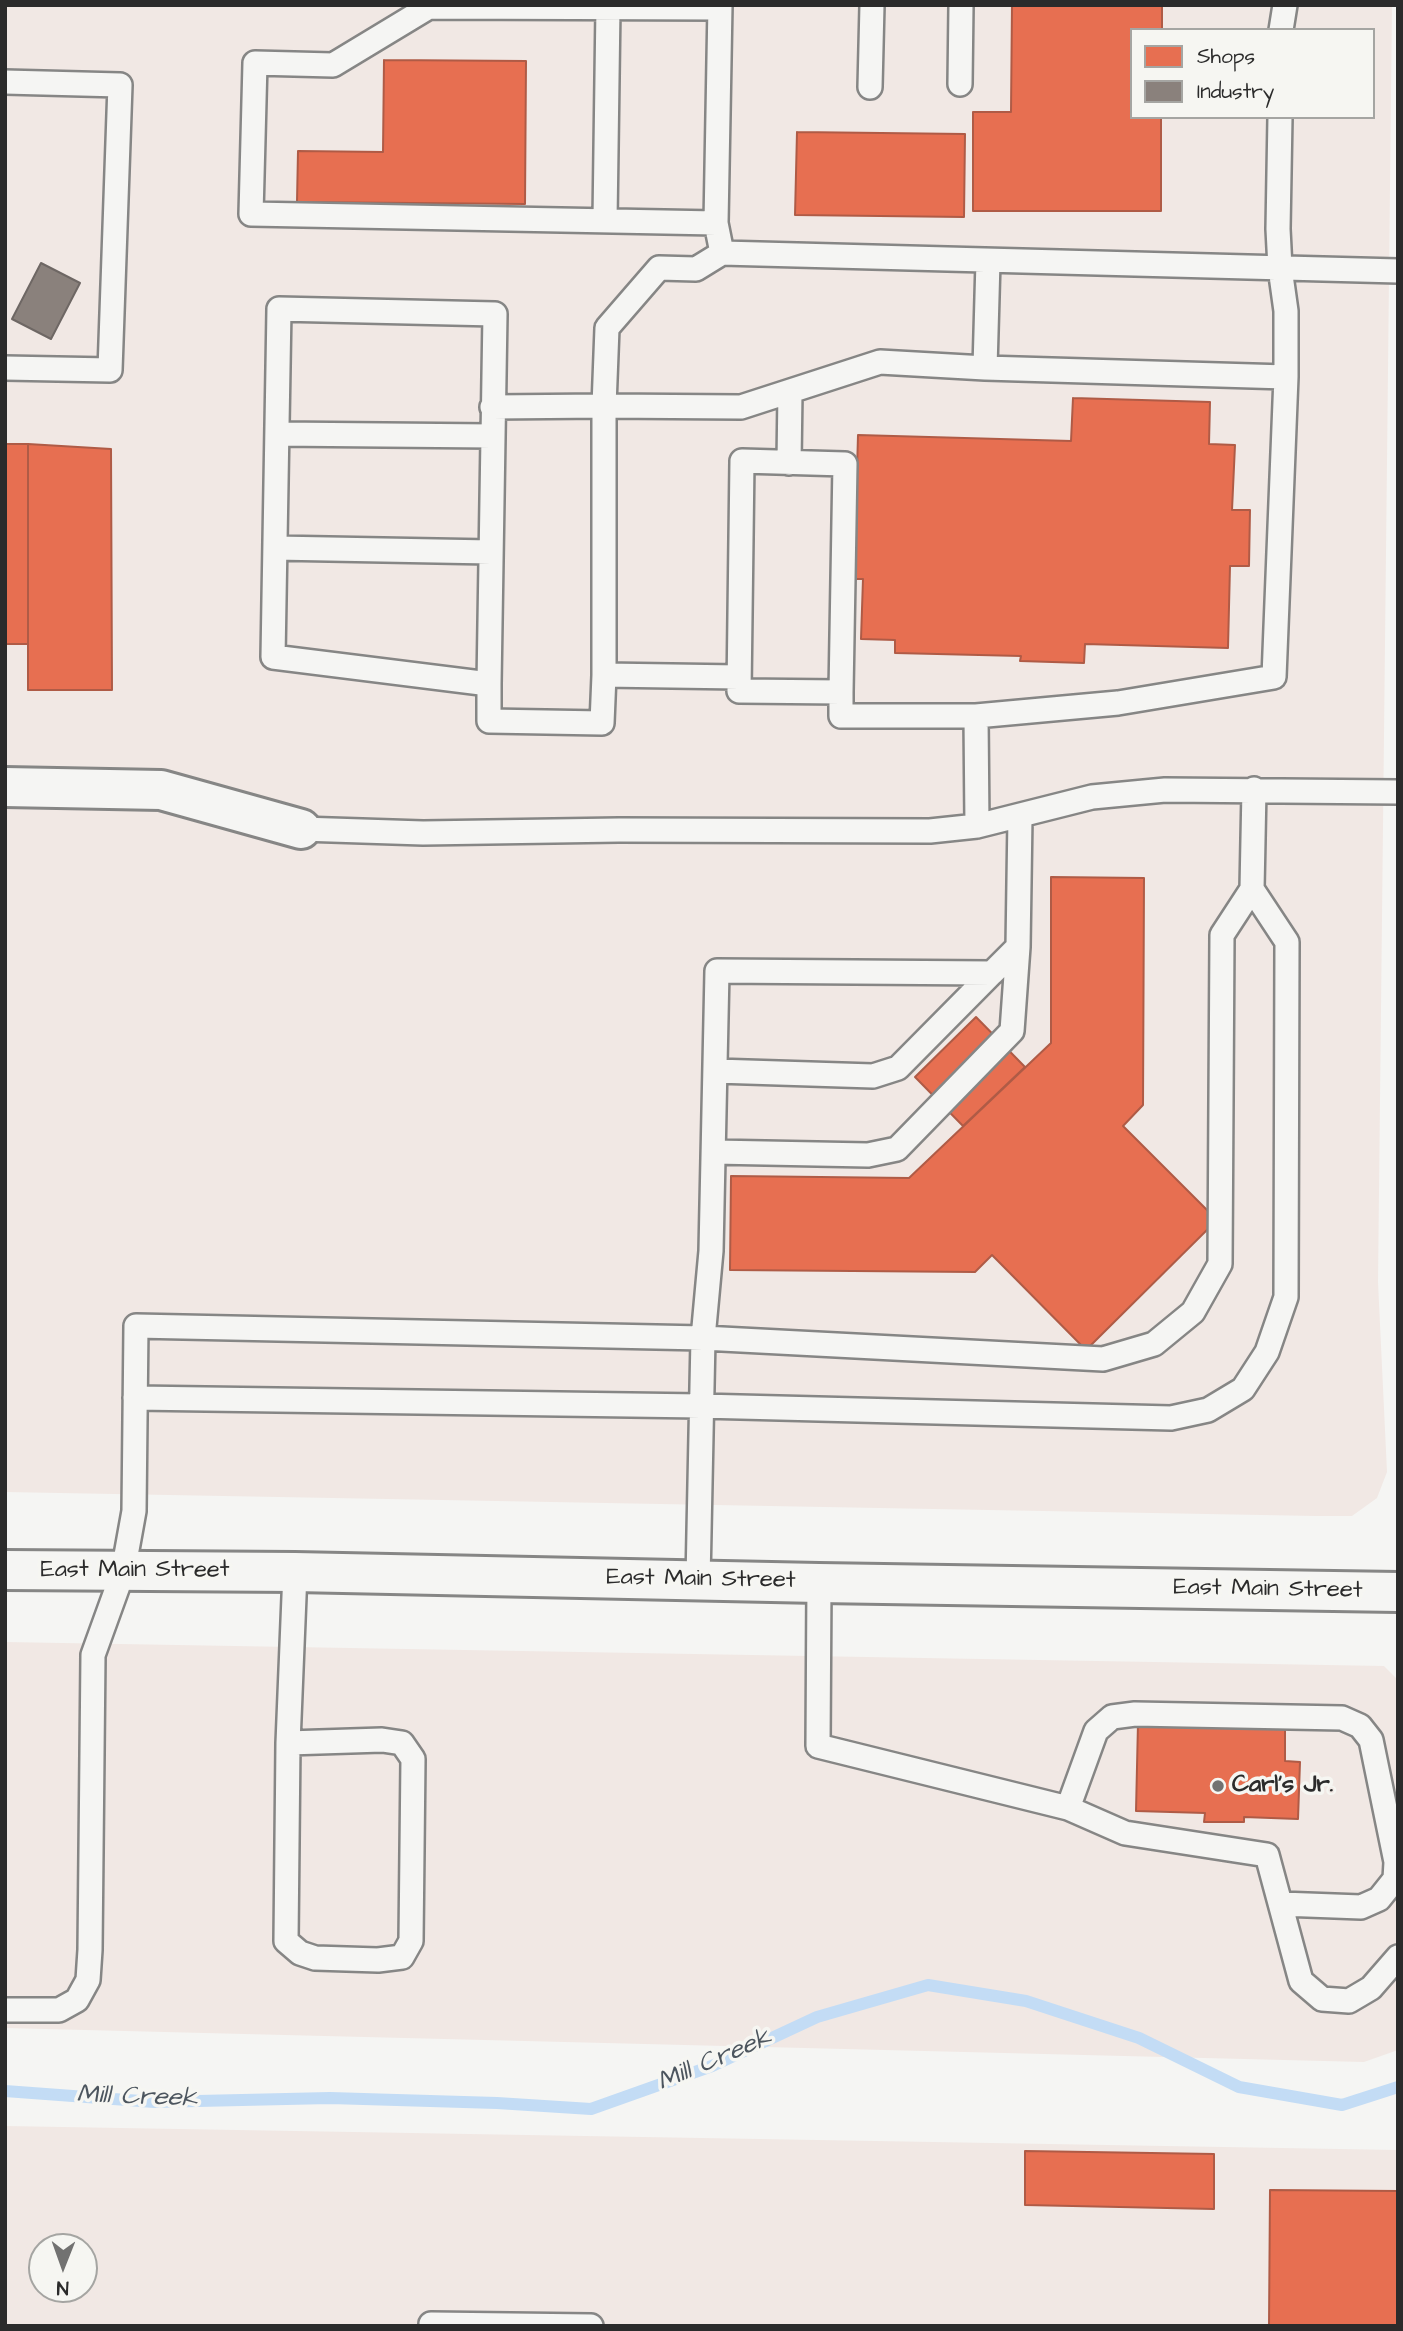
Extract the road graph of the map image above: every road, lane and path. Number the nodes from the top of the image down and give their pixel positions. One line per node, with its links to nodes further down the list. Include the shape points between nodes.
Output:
1 (872, 5): 9 (lane)
2 (961, 5): 8 (lane)
3 (1284, 5): 6 (lane)
4 (608, 7): 5 (lane); 11 (lane); 11 (lane, via 429,7 333,65 255,63 251,214)
5 (720, 7): 12 (lane)
6 (1281, 28)
7 (5, 82): 17 (lane, via 120,85 110,370)
8 (960, 84)
9 (870, 87)
10 (1280, 119): 15 (lane)
11 (605, 220): 12 (lane)
12 (716, 223): 13 (lane)
13 (722, 253): 14 (lane); 22 (lane, via 696,269 659,268 607,328)
14 (988, 261): 15 (lane); 18 (lane)
15 (1280, 268): 16 (lane); 19 (lane, via 1286,310)
16 (1398, 271)
17 (5, 368)
18 (985, 368): 19 (lane); 20 (lane, via 880,362)
19 (1286, 377): 32 (lane, via 1274,677 1118,703)
20 (790, 392): 22 (lane, via 741,407); 25 (lane)
21 (492, 407): 22 (lane); 23 (lane, via 495,314 279,309); 24 (lane)
22 (604, 407): 28 (lane)
23 (277, 434): 24 (lane); 26 (lane)
24 (492, 436): 27 (lane)
25 (789, 463): 29 (lane, via 741,461); 31 (lane, via 845,464)
26 (275, 548): 27 (lane); 30 (lane, via 273,657)
27 (491, 552): 30 (lane)
28 (604, 675): 29 (lane); 30 (lane, via 602,723 489,721)
29 (739, 677): 31 (lane, via 739,691)
30 (489, 684)
31 (841, 692): 32 (lane, via 841,716)
32 (976, 716): 37 (lane)
33 (5, 787): 38 (street, via 161,790)
34 (1254, 789): 35 (lane); 36 (lane, via 1092,797); 39 (lane)
35 (1398, 792)
36 (1020, 817): 37 (lane); 40 (lane)
37 (976, 827): 38 (lane, via 930,831 423,833)
38 (301, 829)
39 (1252, 889): 44 (lane, via 1222,935 1220,1264 1193,1312 1154,1344 1103,1359); 46 (lane, via 1287,942 1286,1297 1267,1352 1243,1389 1208,1410 1171,1418)
40 (1018, 947): 41 (lane); 43 (lane, via 1012,1031 897,1149 868,1155)
41 (992, 973): 42 (lane, via 898,1068 873,1076); 42 (lane, via 717,971)
42 (716, 1071): 43 (lane)
43 (714, 1152): 44 (lane)
44 (703, 1338): 45 (lane, via 136,1326); 46 (lane)
45 (135, 1398): 46 (lane); 48 (lane, via 134,1510)
46 (701, 1406): 50 (lane)
47 (5, 1570): 48 (street, East Main Street)
48 (123, 1572): 49 (street, East Main Street); 57 (lane, via 93,1655 88,1980 77,2000 60,2010)
49 (295, 1572): 50 (street, East Main Street); 53 (lane)
50 (698, 1580): 51 (street, East Main Street)
51 (819, 1583): 52 (street, East Main Street); 54 (lane, via 818,1746)
52 (1398, 1592)
53 (288, 1743): 53 (lane, via 286,1941 315,1958 402,1957 411,1941 413,1759 402,1742)
54 (1068, 1808): 55 (lane, via 1125,1833 1267,1855); 55 (lane, via 1096,1731 1112,1717 1342,1718 1360,1726 1371,1740 1396,1862 1395,1879 1378,1899 1361,1907)
55 (1281, 1904): 56 (lane, via 1301,1980 1322,1999 1349,2001 1371,1988)
56 (1398, 1957)
57 (5, 2010)
58 (431, 2326): 59 (lane)
59 (592, 2326)

